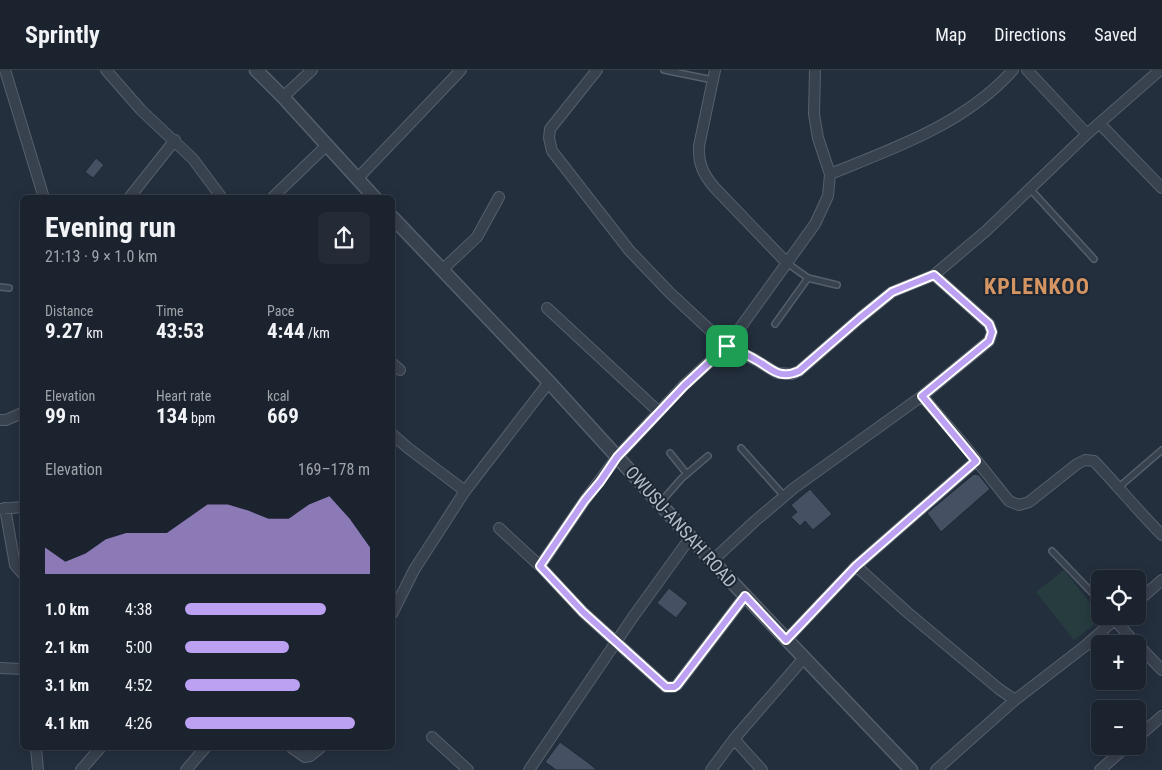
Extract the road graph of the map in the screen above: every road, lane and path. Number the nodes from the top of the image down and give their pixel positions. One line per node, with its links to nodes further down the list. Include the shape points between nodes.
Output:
1 (6, 70): 22 (street)
2 (106, 70): 16 (street, via 141,110)
3 (256, 70): 13 (street)
4 (312, 70): 13 (street)
5 (462, 70): 19 (street)
6 (597, 70): 39 (street, via 550,129 548,138 552,151 629,250)
7 (664, 70): 12 (lane)
8 (814, 70): 18 (street, via 814,114)
9 (1013, 70): 18 (street, via 986,96 956,117 904,144)
10 (1027, 70): 15 (street)
11 (1160, 70): 14 (street)
12 (714, 75): 30 (street, via 699,146 700,166 714,187)
13 (283, 97): 17 (street)
14 (1100, 124): 15 (street); 20 (street)
15 (1087, 134): 21 (street)
16 (175, 140): 23 (street); 24 (street, via 193,158)
17 (327, 145): 19 (street); 25 (street)
18 (830, 174): 30 (street, via 824,205)
19 (358, 179): 26 (street)
20 (1162, 188)
21 (1031, 190): 29 (lane); 32 (street)
22 (43, 195)
23 (131, 195)
24 (220, 195)
25 (275, 195)
26 (372, 195)
27 (499, 197): 31 (street, via 477,237)
28 (395, 220): 31 (street, OWUSU-ANSAH ROAD)
29 (1094, 259)
30 (787, 263): 33 (lane); 39 (street)
31 (442, 270): 40 (street, OWUSU-ANSAH ROAD)
32 (934, 275): 39 (street, via 892,292 792,374 776,373); 41 (street, via 989,324 992,332 989,341)
33 (808, 278): 34 (lane); 38 (lane)
34 (837, 285)
35 (0, 288): 36 (lane)
36 (9, 288)
37 (547, 308): 42 (street)
38 (775, 324)
39 (727, 346): 42 (street)
40 (549, 382): 50 (street, OWUSU-ANSAH ROAD); 54 (street)
41 (922, 396): 51 (street); 55 (street)
42 (659, 412): 50 (street)
43 (20, 414): 44 (street)
44 (0, 420)
45 (395, 437): 54 (street)
46 (741, 448): 55 (lane)
47 (1162, 450): 53 (lane)
48 (670, 453): 52 (lane)
49 (708, 456): 52 (lane)
50 (617, 457): 56 (street, OWUSU-ANSAH ROAD); 64 (street)
51 (976, 461): 53 (street, via 1009,501 1019,505 1029,502 1085,460 1094,461); 65 (street)
52 (687, 474): 56 (lane)
53 (1119, 487): 60 (street)
54 (465, 491): 71 (street, via 414,570)
55 (784, 496): 63 (street)
56 (659, 504): 61 (street, OWUSU-ANSAH ROAD)
57 (20, 507): 58 (street)
58 (3, 508): 66 (street, via 15,565)
59 (498, 528): 64 (street)
60 (1162, 535)
61 (690, 538): 63 (street, OWUSU-ANSAH ROAD); 76 (street)
62 (1052, 551): 68 (lane)
63 (712, 561): 70 (street, OWUSU-ANSAH ROAD)
64 (540, 566): 76 (street)
65 (856, 566): 75 (street); 82 (street)
66 (20, 571)
67 (1162, 580): 69 (street)
68 (1091, 592)
69 (1146, 593)
70 (745, 596): 75 (street, OWUSU-ANSAH ROAD); 76 (street, via 674,687 666,687)
71 (395, 608)
72 (1107, 625): 82 (street, via 1085,646)
73 (1122, 625): 74 (street)
74 (1130, 635)
75 (786, 640): 78 (street, OWUSU-ANSAH ROAD)
76 (616, 642): 97 (street)
77 (1146, 653): 81 (street)
78 (804, 658): 86 (street); 100 (street, OWUSU-ANSAH ROAD)
79 (0, 668): 80 (street)
80 (20, 669)
81 (1162, 670)
82 (1015, 700): 101 (street)
83 (1162, 716): 84 (street)
84 (1146, 730)
85 (432, 737): 96 (street)
86 (734, 740): 98 (street); 99 (street)
87 (36, 750): 93 (street)
88 (98, 750): 94 (street)
89 (203, 750): 95 (street)
90 (295, 750): 91 (street, via 305,757)
91 (318, 750)
92 (1117, 755): 102 (street)
93 (38, 770)
94 (81, 770)
95 (186, 770)
96 (468, 770)
97 (529, 770)
98 (711, 770)
99 (762, 770)
100 (911, 770)
101 (936, 770)
102 (1100, 770)

